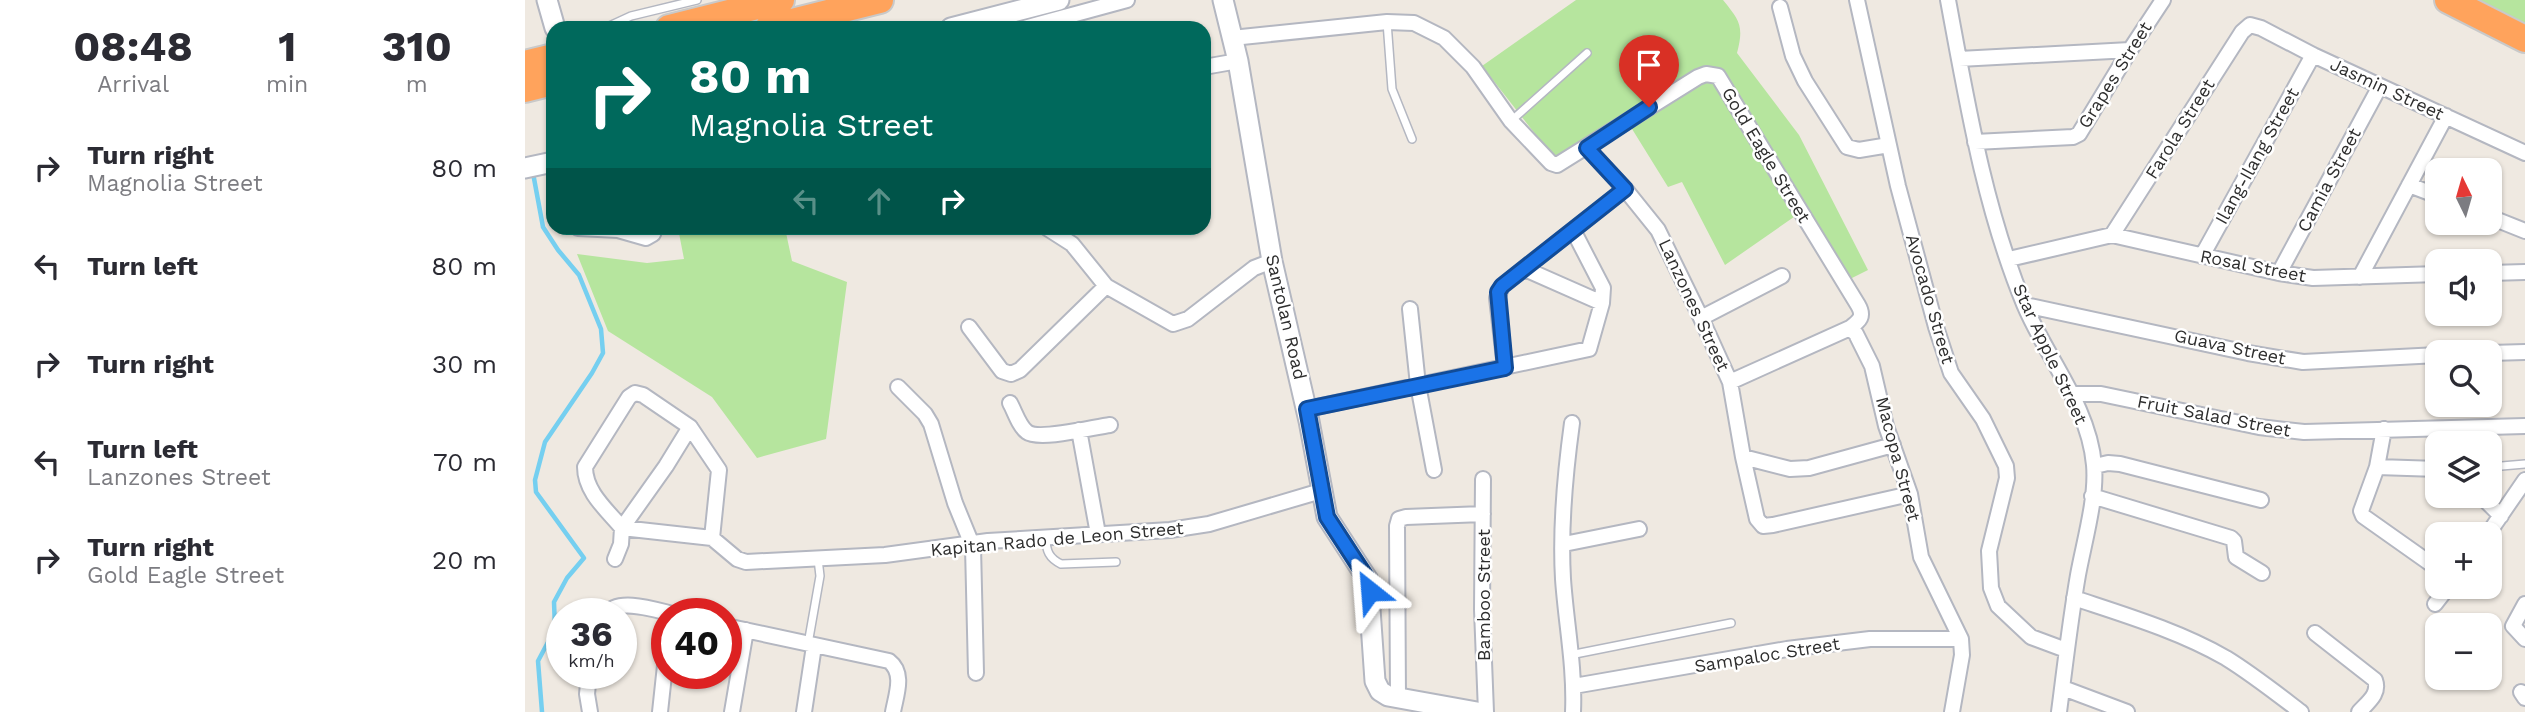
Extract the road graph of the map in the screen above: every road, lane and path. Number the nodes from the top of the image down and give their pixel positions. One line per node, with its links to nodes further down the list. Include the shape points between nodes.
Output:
1 (547, 0): 13 (street)
2 (697, 0): 14 (lane)
3 (781, 0): 15 (highway)
4 (1059, 0): 18 (street)
5 (1128, 0): 19 (street)
6 (1223, 0): 22 (street, Santolan Road)
7 (1857, 0): 35 (street, Avocado Street)
8 (1948, 0): 27 (street, Star Apple Street)
9 (2163, 0): 24 (street, Grapes Street)
10 (2448, 0): 23 (highway)
11 (874, 1): 16 (highway); 17 (lane)
12 (1779, 4): 35 (street, via 1793,56 1847,147 1859,150)
13 (554, 21)
14 (620, 21)
15 (697, 21)
16 (795, 21)
17 (820, 21)
18 (978, 21)
19 (1050, 21)
20 (1387, 22): 22 (street, Gold Eagle Street); 32 (street, Gold Eagle Street, via 1415,23 1444,38 1473,67); 33 (lane, via 1392,89)
21 (2250, 25): 26 (street, Jasmin Street); 47 (street, Farola Street)
22 (1233, 38): 28 (street, Santolan Road)
23 (2525, 39)
24 (2130, 50): 27 (street); 34 (street, Grapes Street, via 2079,134)
25 (1587, 53): 32 (lane)
26 (2313, 55): 30 (street, Jasmin Street); 48 (street, Ilang-Ilang Street)
27 (1959, 59): 34 (street, Star Apple Street)
28 (1238, 61): 29 (street); 50 (street, Santolan Road)
29 (1211, 66)
30 (2380, 86): 31 (street, Jasmin Street); 53 (street, Camia Street)
31 (2446, 116): 37 (street, Jasmin Street); 40 (street)
32 (1511, 121): 36 (street, Gold Eagle Street, via 1551,163 1557,165)
33 (1412, 139)
34 (1975, 142): 49 (street, Star Apple Street)
35 (1889, 145): 122 (street, Avocado Street, via 1951,373 1983,419 2006,466 1989,551 1991,588 1998,606 2031,637)
36 (1587, 148): 41 (street, Lanzones Street); 64 (street, Gold Eagle Street, via 1698,77 1718,76 1859,305 1861,319)
37 (2525, 152)
38 (546, 164): 39 (street)
39 (525, 168)
40 (2409, 185): 42 (street); 57 (street)
41 (1625, 189): 44 (street); 62 (street, Lanzones Street, via 1658,230)
42 (2425, 191)
43 (2503, 222): 45 (street)
44 (1573, 230): 51 (street); 59 (street, via 1600,280)
45 (2525, 231)
46 (1058, 235): 58 (street, via 1072,244)
47 (2112, 236): 48 (street, Rosal Street); 49 (street)
48 (2202, 256): 53 (street, Rosal Street)
49 (2009, 259): 60 (street, Star Apple Street)
50 (1272, 261): 58 (street, via 1254,268 1173,324); 74 (street, Santolan Road)
51 (1525, 269): 59 (street); 68 (street, via 1498,292)
52 (2525, 272): 54 (street)
53 (2279, 273): 57 (street, Rosal Street)
54 (2502, 273)
55 (2425, 274): 57 (street, Rosal Street)
56 (1782, 276): 62 (street)
57 (2360, 277)
58 (1106, 286): 63 (street, via 1011,374 1002,371)
59 (1602, 303): 68 (street, via 1589,349)
60 (2025, 305): 67 (street, Guava Street, via 2303,362); 72 (street, Star Apple Street)
61 (1410, 310): 70 (street)
62 (1701, 318): 69 (street, Lanzones Street)
63 (969, 327)
64 (1850, 328): 69 (street); 81 (street, Macopa Street, via 1872,366)
65 (2525, 352): 66 (street)
66 (2502, 353)
67 (2425, 356)
68 (1505, 368): 70 (street)
69 (1730, 382): 82 (street, Lanzones Street)
70 (1418, 385): 74 (street); 88 (street)
71 (898, 387): 104 (street, via 931,424)
72 (2071, 394): 80 (street, Fruit Salad Street, via 2101,394 2259,427 2304,432); 84 (street, Star Apple Street)
73 (1010, 403): 79 (street, via 1031,435)
74 (1307, 409): 91 (street, Santolan Road)
75 (1572, 424): 105 (street)
76 (1111, 425): 79 (street)
77 (2525, 426): 80 (street, Fruit Salad Street)
78 (690, 427): 99 (street); 99 (street, via 643,396 629,397 585,467 589,489); 102 (street, via 719,470)
79 (1079, 429): 101 (street)
80 (2385, 429): 86 (street)
81 (1893, 445): 82 (street, via 1809,468 1790,469); 92 (street, Macopa Street)
82 (1743, 457): 92 (street, Lanzones Street, via 1757,519 1763,526)
83 (2525, 464): 85 (lane)
84 (2095, 466): 93 (street, Star Apple Street); 94 (street, via 2120,464)
85 (2502, 466)
86 (2377, 467): 87 (street); 108 (street, via 2362,506 2363,516)
87 (2425, 469)
88 (1434, 470)
89 (1483, 479): 96 (street, Bamboo Street)
90 (2525, 480): 97 (street)
91 (1321, 491): 101 (street, Kapitan Rado de Leon Street, via 1209,524); 129 (street, Santolan Road, via 1327,517 1368,580 1375,681 1380,691)
92 (1910, 494): 119 (street, Macopa Street, via 1921,557)
93 (2092, 496): 110 (street, via 2231,538 2236,557); 111 (street, Star Apple Street)
94 (2261, 500)
95 (2493, 508): 97 (street)
96 (1483, 514): 129 (street, via 1399,519); 137 (street, Bamboo Street)
97 (2501, 516): 98 (street)
98 (2497, 522)
99 (622, 528): 102 (street); 106 (street)
100 (1639, 529): 105 (street)
101 (1098, 534): 103 (street, Kapitan Rado de Leon Street)
102 (712, 538): 107 (street, Kapitan Rado de Leon Street, via 746,562)
103 (1046, 538): 104 (street, Kapitan Rado de Leon Street); 109 (lane, via 1049,555 1061,564)
104 (971, 543): 107 (street, Kapitan Rado de Leon Street); 124 (street)
105 (1564, 544): 123 (street)
106 (615, 559)
107 (818, 559): 121 (lane)
108 (2425, 560)
109 (1116, 562)
110 (2262, 573)
111 (2074, 598): 122 (street, Star Apple Street); 130 (street, via 2182,636 2223,656)
112 (2439, 599): 113 (street)
113 (2435, 604)
114 (2525, 604): 120 (street, via 2513,626)
115 (1731, 623): 123 (lane)
116 (742, 629): 117 (street)
117 (746, 630): 121 (street); 133 (street)
118 (2315, 633): 142 (street, via 2375,680 2374,696)
119 (1961, 639): 125 (street, Sampaloc Street, via 1880,639 1787,649); 139 (street, Macopa Street)
120 (2525, 639)
121 (811, 645): 134 (street); 135 (street, via 896,667 899,675)
122 (2066, 650): 126 (street, Star Apple Street)
123 (1570, 655): 125 (street)
124 (976, 673)
125 (1574, 687): 138 (street)
126 (2063, 688): 140 (street, Star Apple Street); 141 (street)
127 (588, 689): 131 (street)
128 (662, 689): 132 (street)
129 (1398, 699): 136 (street)
130 (2296, 710)
131 (590, 712)
132 (660, 712)
133 (732, 712)
134 (804, 712)
135 (893, 712)
136 (1477, 712)
137 (1486, 712)
138 (1573, 712)
139 (1952, 712)
140 (2059, 712)
141 (2127, 712)
142 (2359, 712)

